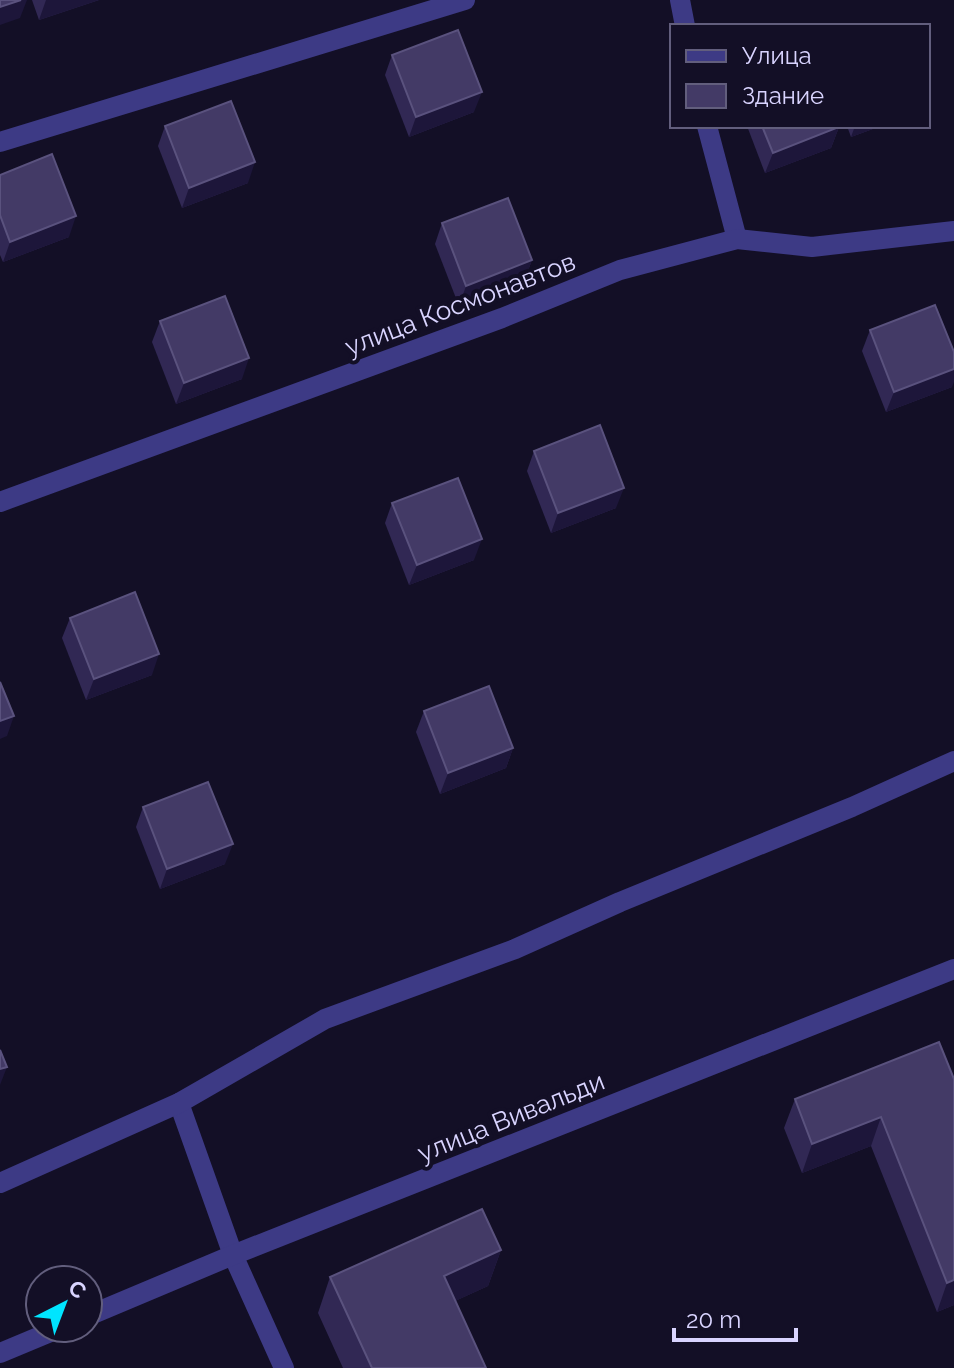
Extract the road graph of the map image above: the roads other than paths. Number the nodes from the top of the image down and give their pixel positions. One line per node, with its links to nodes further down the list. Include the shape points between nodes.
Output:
1 (465, 0): 5 (street)
2 (680, 0): 3 (street)
3 (685, 24)
4 (708, 128): 7 (street)
5 (0, 142)
6 (954, 231): 7 (street, улица Космонавтов, via 812,247)
7 (737, 239): 8 (street, улица Космонавтов, via 620,270)
8 (0, 502)
9 (954, 761): 11 (street, via 515,949 325,1019)
10 (954, 969): 13 (street, улица Вивальди)
11 (179, 1103): 12 (street); 13 (street)
12 (0, 1183)
13 (233, 1255): 14 (street, улица Вивальди); 17 (street)
14 (104, 1309)
15 (24, 1343): 16 (street)
16 (0, 1353)
17 (284, 1368)

